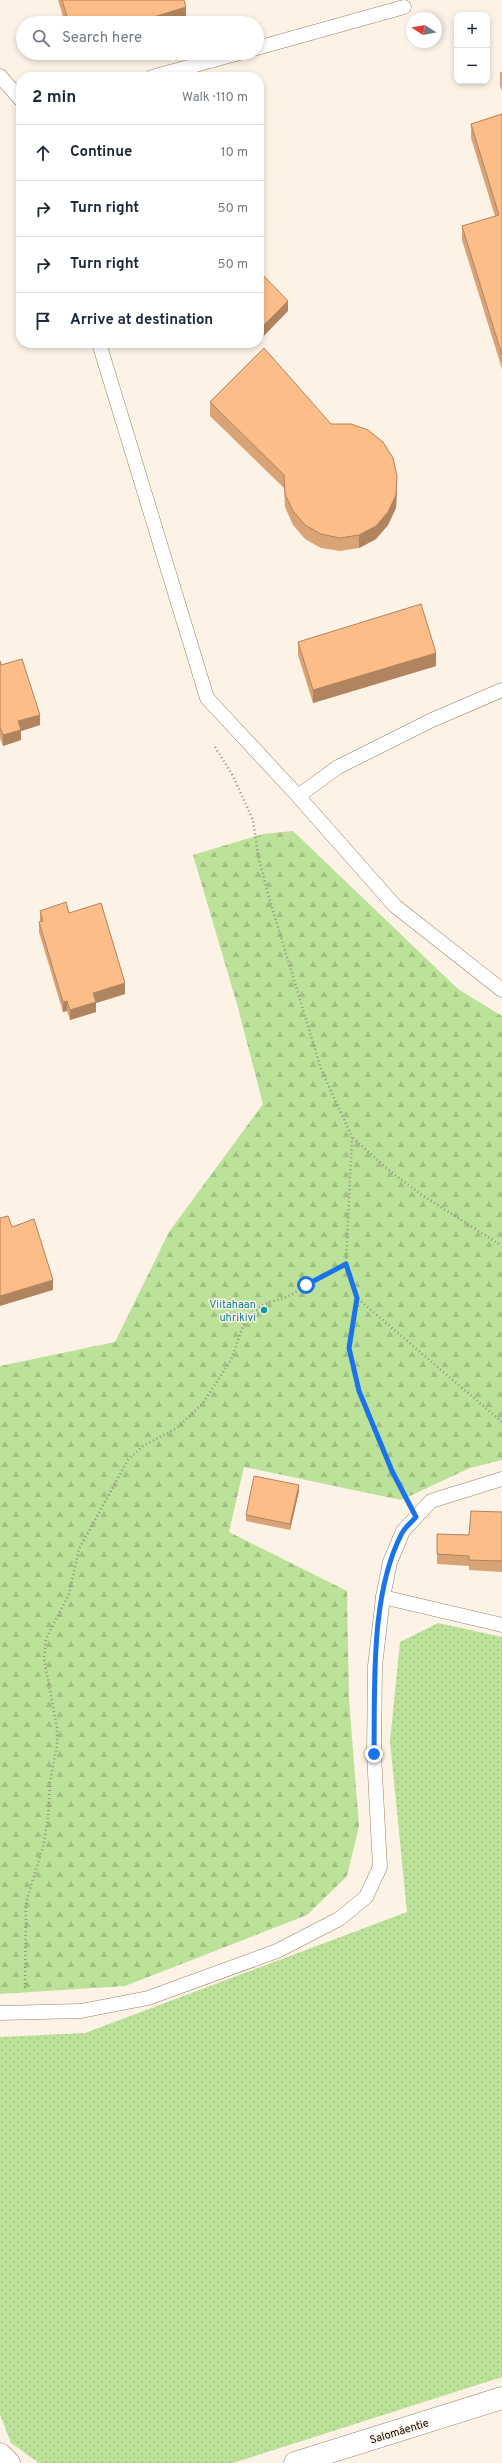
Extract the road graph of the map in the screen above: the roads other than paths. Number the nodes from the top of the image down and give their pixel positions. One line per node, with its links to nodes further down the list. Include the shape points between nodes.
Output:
1 (404, 7): 2 (lane)
2 (264, 46)
3 (214, 60): 4 (lane)
4 (170, 72)
5 (0, 76): 6 (lane)
6 (16, 94)
7 (101, 348): 9 (lane, via 207,698)
8 (502, 690): 9 (lane, via 432,720 338,767)
9 (298, 796): 10 (lane, via 395,906)
10 (502, 990)
11 (502, 1479): 12 (lane, via 431,1501 403,1531 390,1562)
12 (382, 1597): 13 (lane); 14 (lane, via 375,1666 374,1754 380,1867 366,1897 339,1919 278,1952 148,1998 81,2011)
13 (502, 1625)
14 (0, 2013)
15 (502, 2398): 18 (street, Salomäentie)
16 (0, 2454): 17 (street)
17 (9, 2463)
18 (295, 2463)

